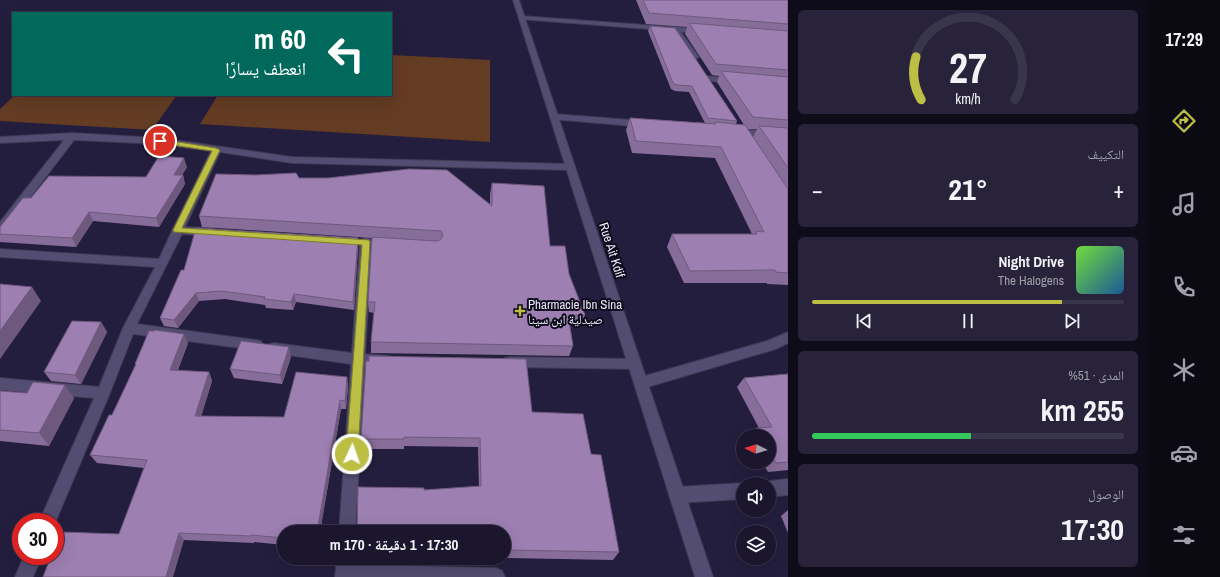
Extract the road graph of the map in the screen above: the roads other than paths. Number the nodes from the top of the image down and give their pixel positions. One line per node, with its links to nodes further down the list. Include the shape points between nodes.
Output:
1 (516, 0): 2 (street, Rue Ait Kdif)
2 (521, 18): 3 (street); 8 (street, Rue Ait Kdif)
3 (676, 29): 4 (street); 5 (street)
4 (706, 32)
5 (704, 72): 6 (street); 7 (street)
6 (740, 81)
7 (716, 90)
8 (554, 117): 10 (street); 18 (street, Rue Ait Kdif)
9 (736, 120): 12 (street)
10 (656, 125)
11 (728, 130): 12 (street)
12 (744, 132): 14 (street); 16 (street)
13 (72, 136): 15 (street); 17 (street, via 160,141); 19 (street)
14 (788, 136)
15 (0, 140)
16 (752, 144)
17 (216, 150): 18 (street, via 292,160); 20 (street)
18 (570, 167): 30 (street, Rue Ait Kdif)
19 (0, 229)
20 (177, 230): 21 (street); 24 (street)
21 (224, 233)
22 (366, 242): 27 (street)
23 (0, 253): 24 (street)
24 (163, 263): 25 (street)
25 (129, 328): 27 (street); 33 (street)
26 (788, 337): 31 (street)
27 (358, 359): 28 (street); 39 (street)
28 (397, 360)
29 (500, 362): 30 (street)
30 (634, 364): 31 (street, Rue Ait Kdif)
31 (641, 383): 37 (street, Rue Ait Kdif)
32 (0, 384): 33 (street)
33 (103, 393): 38 (street)
34 (788, 487): 35 (street)
35 (776, 488)
36 (736, 491): 37 (street)
37 (677, 495): 44 (street, Rue Ait Kdif)
38 (51, 513)
39 (347, 525)
40 (29, 565): 42 (street)
41 (345, 570): 43 (street)
42 (24, 577)
43 (496, 577)
44 (704, 577)

